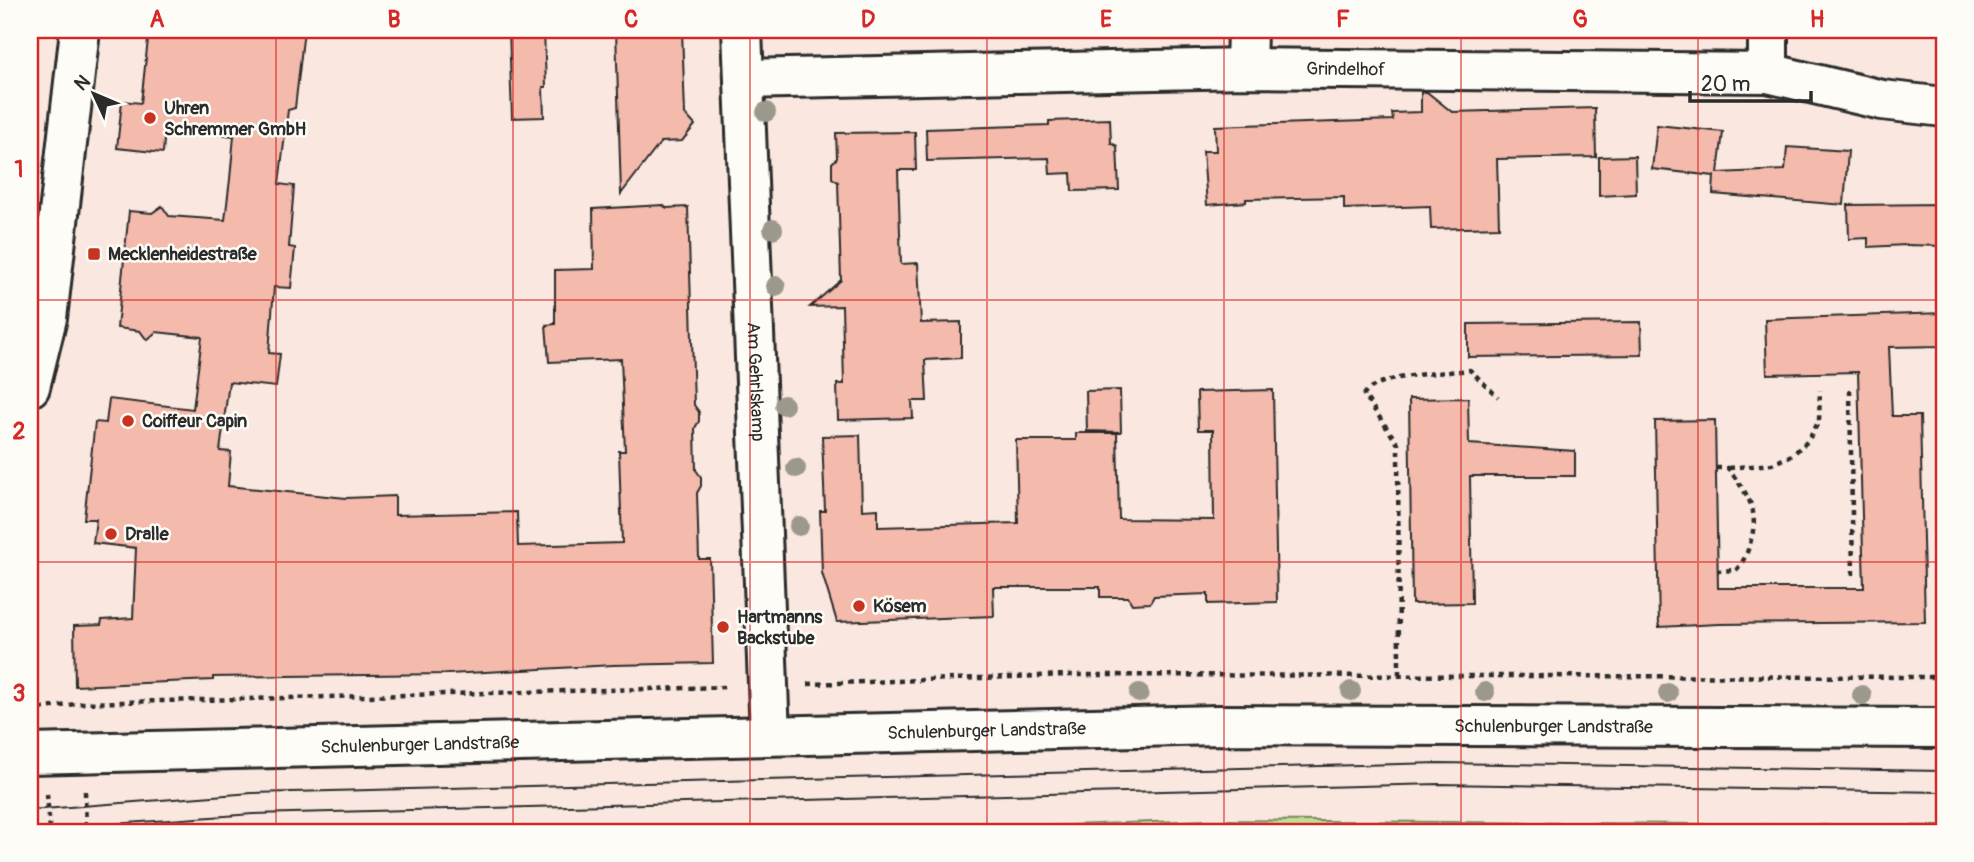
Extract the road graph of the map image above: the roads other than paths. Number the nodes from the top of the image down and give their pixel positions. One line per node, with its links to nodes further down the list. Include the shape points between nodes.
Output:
1 (80, 30): 9 (street, via 47,318)
2 (742, 30): 7 (street, Am Gehrlskamp)
3 (1247, 30): 5 (street)
4 (1768, 30): 6 (street)
5 (1246, 68): 6 (street, Grindelhof); 7 (street, Grindelhof)
6 (1768, 73): 8 (street, Grindelhof, via 1882,100)
7 (744, 79): 11 (street, Am Gehrlskamp)
8 (1944, 107)
9 (30, 387)
10 (1944, 729): 11 (street, Schulenburger Landstraße, via 1218,725)
11 (770, 734): 12 (street, Schulenburger Landstraße)
12 (30, 754)

